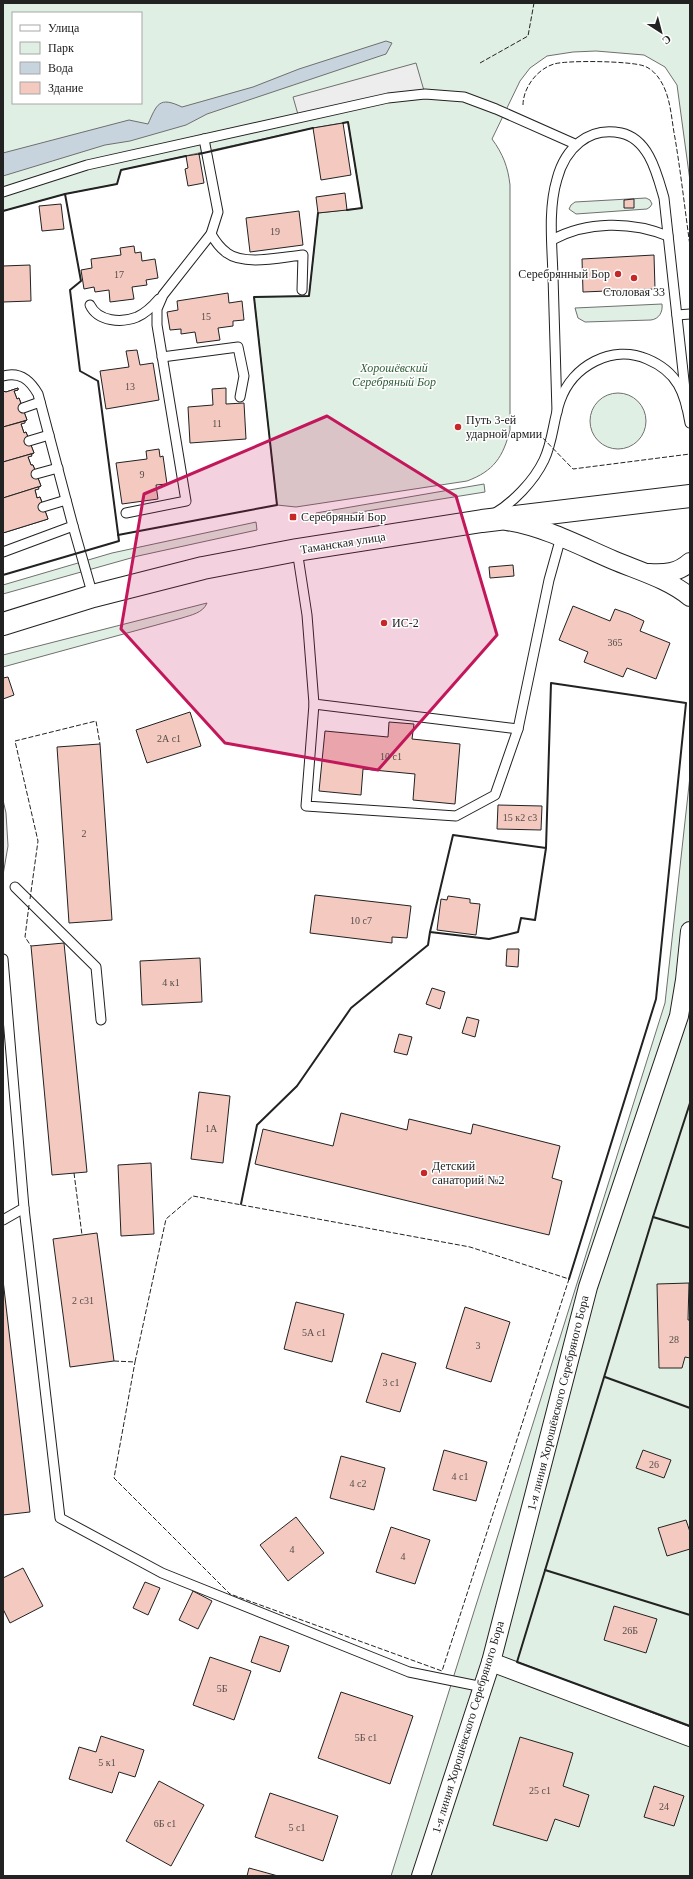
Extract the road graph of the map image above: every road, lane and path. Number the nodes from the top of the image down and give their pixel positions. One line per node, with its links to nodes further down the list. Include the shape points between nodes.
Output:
1 (204, 139): 2 (lane, via 388,98 425,94 464,97); 3 (lane, via 87,165); 4 (lane, via 218,212)
2 (575, 144): 5 (lane, via 592,134 608,131 622,133 637,141 649,156 657,173 664,198); 6 (lane, via 564,160 556,179)
3 (3, 192)
4 (211, 234): 7 (lane, via 226,253 239,259 303,255); 8 (lane)
5 (668, 236): 6 (lane, via 654,230 609,225 568,232); 11 (lane)
6 (552, 240): 18 (lane)
7 (302, 290)
8 (163, 295): 9 (lane, via 148,310 130,319 104,318 94,312); 12 (lane, via 159,302 157,318)
9 (90, 304)
10 (690, 314): 11 (lane)
11 (677, 316): 17 (lane)
12 (162, 357): 14 (lane, via 238,347 244,376); 28 (lane, via 186,500)
13 (3, 376): 15 (lane, via 16,374 25,378 33,384)
14 (240, 397)
15 (40, 402): 16 (lane); 20 (lane)
16 (23, 408)
17 (687, 408): 18 (lane, via 681,388 664,368 645,358 619,353 594,360 582,369 565,389); 19 (lane)
18 (557, 412): 29 (lane, via 550,446 536,474 510,502)
19 (690, 423)
20 (49, 435): 21 (lane); 22 (lane)
21 (30, 441)
22 (58, 468): 23 (lane); 25 (lane)
23 (36, 474)
24 (690, 496): 27 (street, Таманская улица)
25 (66, 500): 26 (lane); 30 (lane)
26 (43, 507)
27 (573, 510): 29 (street, Таманская улица); 31 (street)
28 (126, 513)
29 (482, 521): 31 (street, via 501,520 526,524); 32 (street, Таманская улица)
30 (73, 526): 33 (lane); 36 (lane)
31 (561, 537): 35 (street); 40 (lane, via 549,580)
32 (297, 550): 36 (street, Таманская улица, via 203,568); 39 (lane, via 307,615)
33 (3, 552)
34 (690, 562): 35 (street, via 669,574)
35 (648, 573): 37 (street)
36 (93, 596): 38 (street, Таманская улица)
37 (690, 597)
38 (3, 624)
39 (314, 704): 40 (lane); 40 (lane, via 306,806 456,816 495,795)
40 (518, 729)
41 (15, 887): 44 (lane, via 96,967)
42 (690, 931): 47 (street, 1-я линия Хорошёвского Серебряного Бора, via 686,980 679,1016 588,1287)
43 (3, 959): 45 (lane)
44 (101, 1020)
45 (24, 1208): 46 (lane); 48 (lane, via 60,1518 162,1573 409,1672)
46 (3, 1220)
47 (491, 1662): 48 (street, 1-я линия Хорошёвского Серебряного Бора); 49 (street)
48 (483, 1687): 50 (street, 1-я линия Хорошёвского Серебряного Бора)
49 (690, 1737)
50 (421, 1876)

